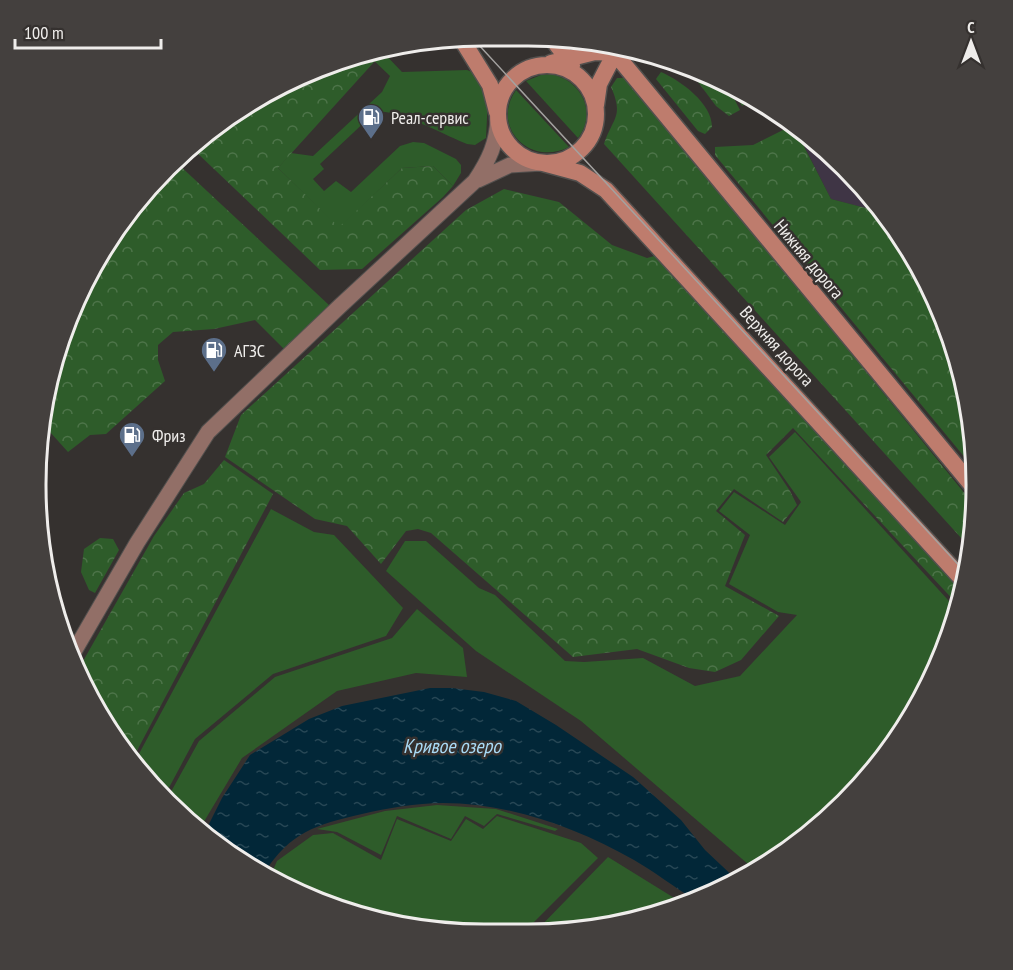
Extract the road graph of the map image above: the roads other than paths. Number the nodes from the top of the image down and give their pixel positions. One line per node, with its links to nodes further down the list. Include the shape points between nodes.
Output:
1 (466, 47): 10 (main road, via 490,85)
2 (559, 47): 6 (main road)
3 (596, 52): 6 (main road)
4 (609, 54): 9 (main road)
5 (616, 56): 13 (main road, Нижняя дорога)
6 (567, 58): 7 (main road); 8 (main road)
7 (547, 65): 8 (main road, via 570,70); 10 (main road, via 529,68 510,82 500,100)
8 (586, 82): 9 (main road)
9 (596, 106): 11 (main road, via 594,131 585,145 566,159)
10 (498, 118): 11 (main road, via 512,147); 12 (main road, via 490,159)
11 (543, 163): 12 (main road, via 510,165); 14 (main road, Верхняя дорога, via 580,173 606,190)
12 (475, 181): 15 (main road, via 208,432)
13 (966, 478)
14 (957, 574)
15 (78, 646)

